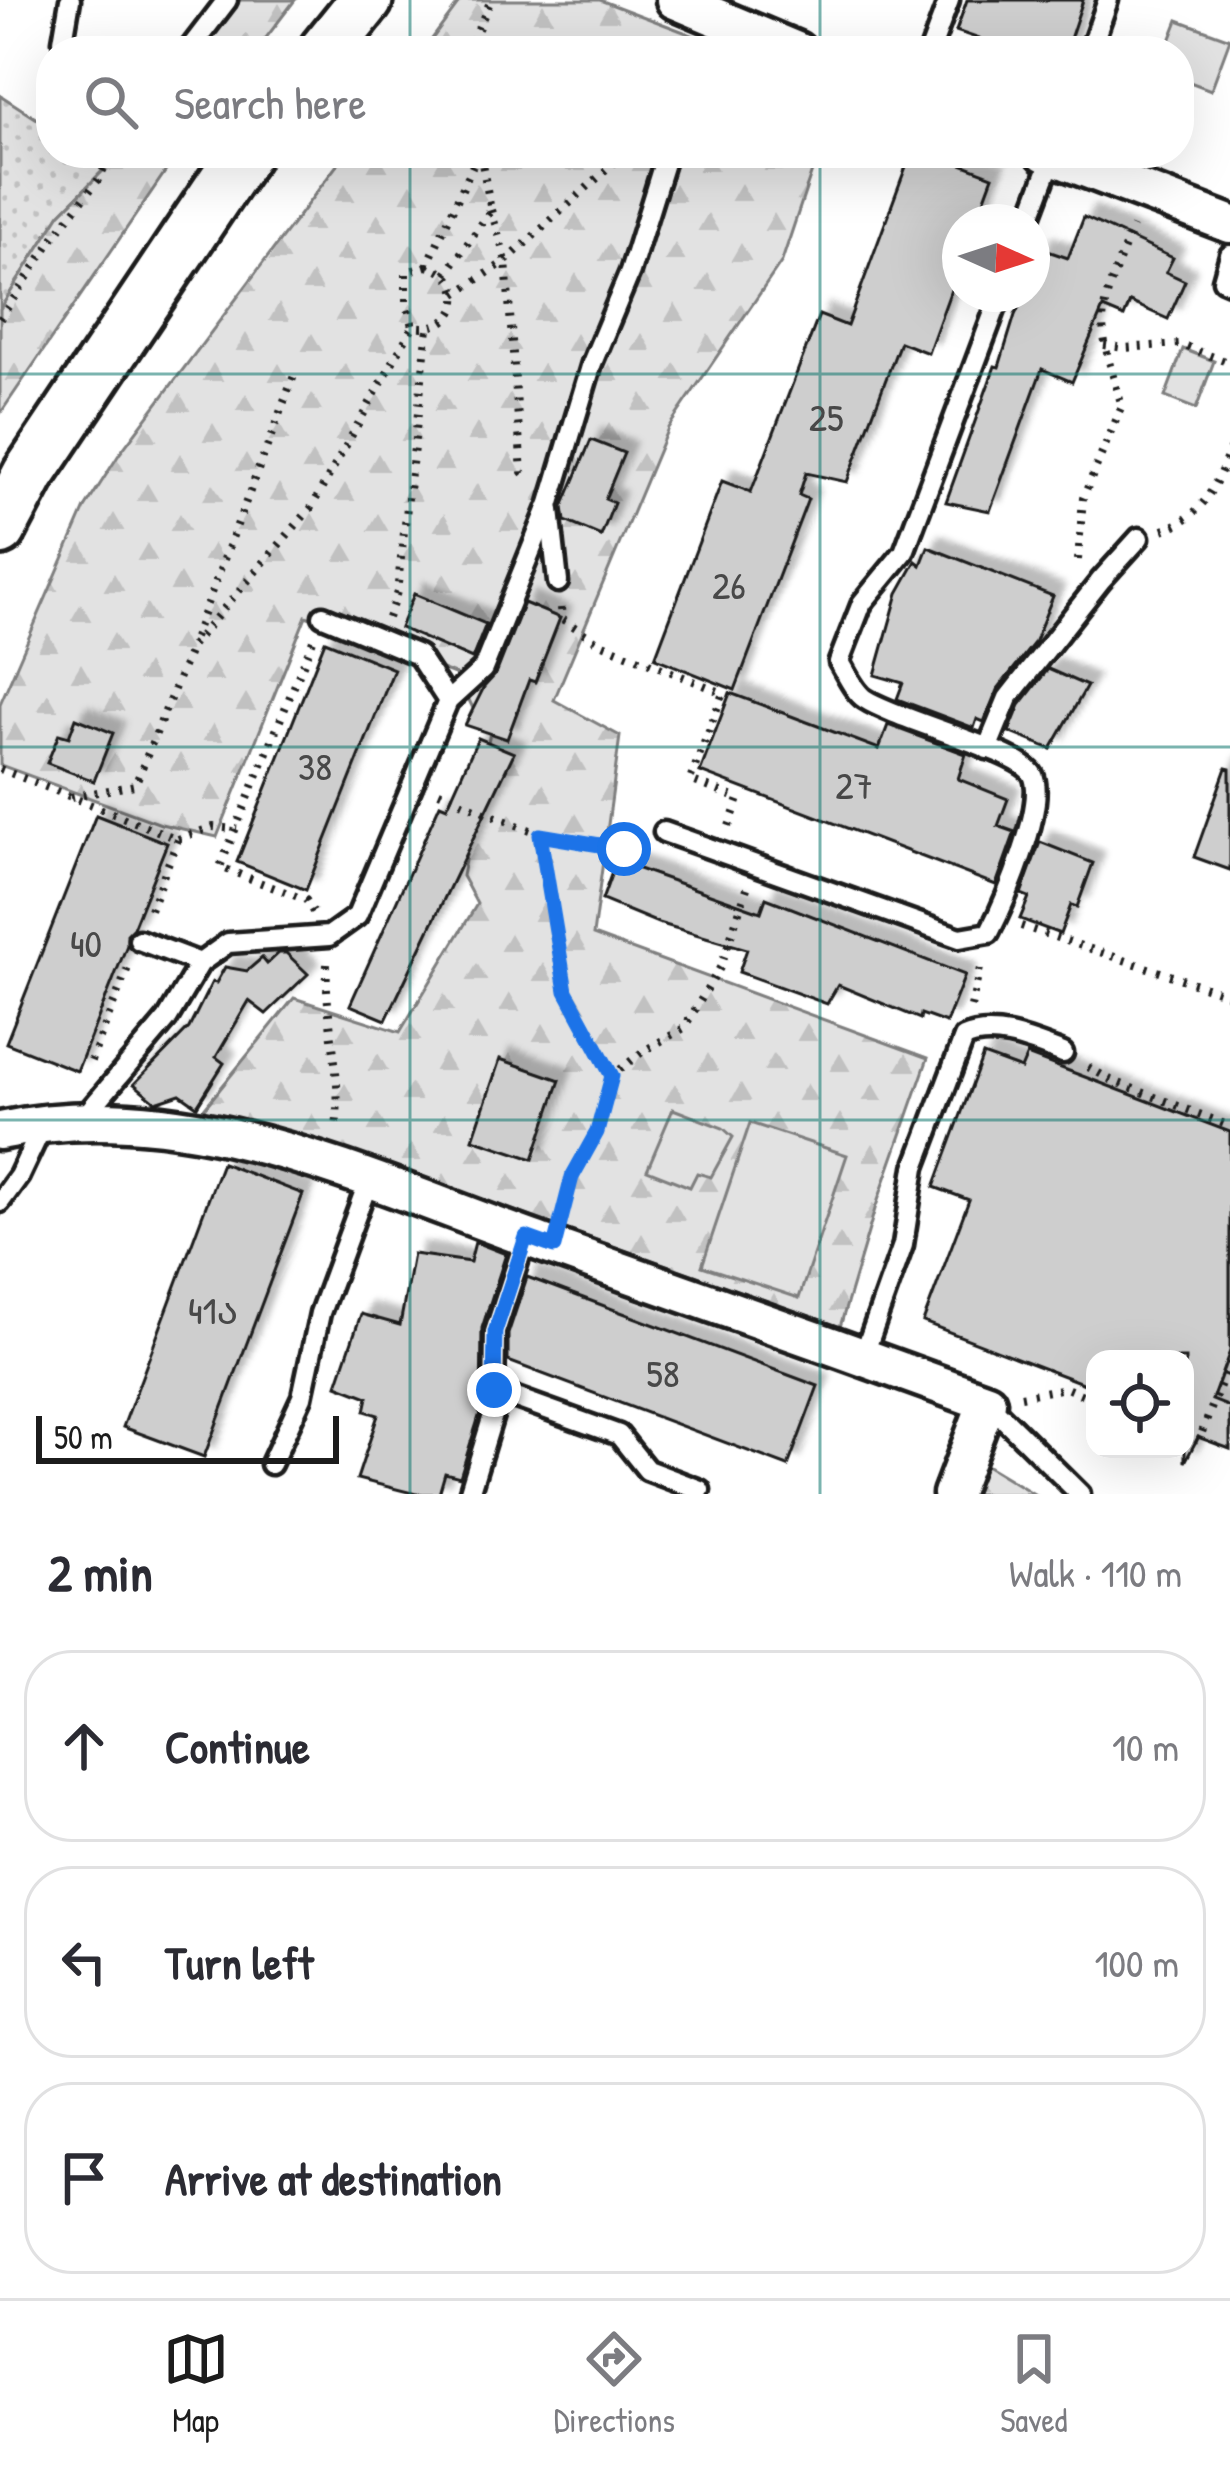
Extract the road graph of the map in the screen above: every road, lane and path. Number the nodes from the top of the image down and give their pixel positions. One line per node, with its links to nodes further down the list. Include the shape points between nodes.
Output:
1 (70, 0): 8 (lane)
2 (227, 0): 9 (lane)
3 (366, 0): 10 (main road)
4 (491, 0): 11 (path)
5 (675, 0): 12 (street)
6 (949, 0): 13 (lane)
7 (1108, 0): 14 (lane)
8 (64, 36)
9 (199, 36)
10 (337, 36)
11 (475, 36)
12 (761, 36)
13 (936, 36)
14 (1095, 36)
15 (104, 168): 34 (path)
16 (234, 168): 42 (main road, via 28,474)
17 (472, 168): 29 (path)
18 (482, 168): 25 (path)
19 (608, 168): 28 (path)
20 (662, 168): 41 (lane)
21 (1045, 168): 24 (lane)
22 (1086, 168): 23 (street)
23 (1147, 192): 26 (street); 37 (path, via 1102,304)
24 (1034, 204)
25 (491, 210): 28 (path); 30 (path)
26 (1230, 224)
27 (1230, 255): 31 (lane, via 1223,280)
28 (506, 261): 32 (path); 41 (path, via 522,472)
29 (427, 266): 30 (path); 35 (path, via 406,272)
30 (446, 274): 32 (path)
31 (1230, 283)
32 (456, 294): 36 (path, via 452,313)
33 (994, 312): 51 (lane, via 904,552 862,603 839,662 862,698)
34 (0, 320)
35 (413, 326): 36 (path); 49 (path, via 311,508)
36 (428, 328): 48 (path, via 397,592)
37 (1102, 345): 38 (path, via 1179,344); 46 (path, via 1123,406 1083,498)
38 (1230, 363)
39 (296, 373): 49 (path)
40 (1230, 449): 43 (path, via 1210,499 1185,522)
41 (550, 503): 44 (lane); 50 (lane, via 483,669)
42 (0, 529)
43 (1139, 538): 46 (lane)
44 (558, 582)
45 (323, 616): 48 (lane); 55 (path)
46 (1067, 621): 51 (lane, via 1008,698)
47 (579, 632): 60 (path, via 723,693 690,780 739,799)
48 (380, 639): 50 (lane, via 418,655)
49 (192, 645): 54 (path, via 135,785)
50 (448, 700): 53 (lane)
51 (988, 749): 62 (lane, via 1018,759 1033,776 1036,805)
52 (0, 769): 54 (path)
53 (414, 781): 57 (path); 63 (lane, via 357,916)
54 (71, 797): 58 (path)
55 (237, 829): 58 (path); 63 (path, via 220,867 306,900)
56 (664, 832): 60 (lane)
57 (540, 835): 59 (path); 70 (path, via 566,991)
58 (178, 839): 64 (path)
59 (624, 849)
60 (720, 851): 61 (lane)
61 (755, 864): 62 (lane, via 960,938); 70 (path, via 721,966 684,1028)
62 (993, 926): 66 (path); 67 (path)
63 (329, 936): 65 (lane, via 228,943); 75 (path, via 326,992 338,1063)
64 (139, 940): 65 (lane); 69 (path)
65 (200, 963): 71 (lane, via 167,1019)
66 (1230, 994)
67 (971, 1006)
68 (1063, 1053): 73 (path); 79 (lane, via 1024,1038 964,1038 915,1167 903,1244)
69 (91, 1061)
70 (612, 1076): 78 (path, via 597,1132)
71 (83, 1118): 72 (street); 75 (street, via 225,1135)
72 (44, 1124): 74 (street); 77 (lane)
73 (1230, 1126)
74 (0, 1131)
75 (328, 1166): 76 (street)
76 (369, 1180): 78 (street); 86 (lane, via 320,1312 302,1397)
77 (0, 1202)
78 (540, 1242): 79 (street); 82 (lane, via 495,1332)
79 (863, 1357): 84 (street)
80 (1230, 1360): 85 (path)
81 (1066, 1388): 83 (path)
82 (494, 1390): 87 (lane, via 619,1435 647,1470); 88 (lane)
83 (1086, 1396)
84 (987, 1402): 89 (street); 90 (lane)
85 (1194, 1438)
86 (271, 1464)
87 (700, 1490)
88 (469, 1494)
89 (952, 1494)
90 (1080, 1494)

